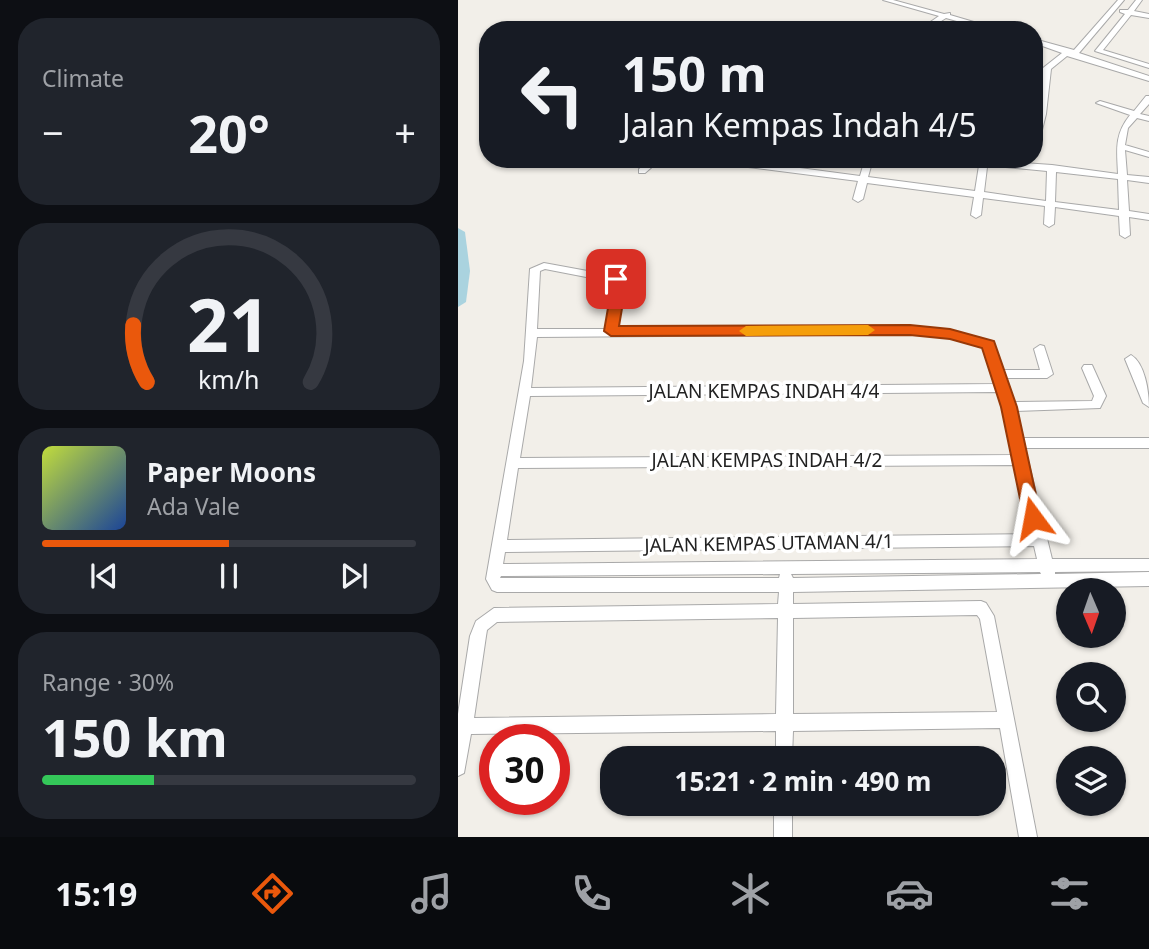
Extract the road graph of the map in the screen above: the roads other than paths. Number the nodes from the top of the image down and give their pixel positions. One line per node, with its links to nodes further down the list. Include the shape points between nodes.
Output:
1 (886, 0): 9 (street)
2 (895, 0): 9 (street)
3 (1111, 0): 6 (street)
4 (1121, 0): 7 (street)
5 (1139, 0): 8 (street)
6 (1104, 8): 7 (street); 15 (street)
7 (1113, 10): 8 (street); 15 (street)
8 (1128, 12): 10 (street); 16 (street, via 1098,51)
9 (948, 14): 11 (street); 12 (street); 13 (street)
10 (1149, 16)
11 (937, 21)
12 (970, 21)
13 (973, 21)
14 (1043, 43): 15 (street)
15 (1070, 52): 17 (street); 20 (street, via 1047,68)
16 (1149, 66)
17 (1149, 77)
18 (1149, 98): 21 (street)
19 (1100, 103): 21 (street)
20 (1043, 107)
21 (1133, 114): 22 (street); 23 (street, via 1124,128)
22 (1149, 119)
23 (1121, 146): 24 (street); 32 (street)
24 (1149, 155)
25 (1043, 167): 30 (street)
26 (646, 168): 31 (street)
27 (775, 168): 33 (street)
28 (866, 168): 33 (street)
29 (983, 168): 35 (street)
30 (1052, 168): 32 (street); 37 (street)
31 (642, 171)
32 (1120, 176): 34 (street); 38 (street)
33 (863, 180): 35 (street); 36 (street)
34 (1149, 180)
35 (979, 195): 37 (street); 39 (street)
36 (858, 199)
37 (1050, 205): 38 (street); 41 (street)
38 (1123, 214): 40 (street); 42 (street)
39 (976, 215)
40 (1149, 217)
41 (1049, 224)
42 (1125, 235)
43 (611, 331): 44 (street); 44 (street, via 619,285 616,279 544,266 535,269); 48 (street, via 910,330 989,345)
44 (533, 333): 50 (street)
45 (1040, 349): 48 (street, via 1047,374)
46 (1131, 359): 51 (street)
47 (1088, 369): 52 (street, via 1100,396 1096,405)
48 (1000, 374): 49 (street)
49 (1003, 388): 50 (street, JALAN KEMPAS INDAH 4/4); 52 (street)
50 (524, 392): 56 (street)
51 (1149, 403)
52 (1009, 407): 53 (street)
53 (1017, 443): 54 (street); 55 (street)
54 (1149, 443)
55 (1020, 460): 56 (street, JALAN KEMPAS INDAH 4/2); 57 (street)
56 (513, 463): 58 (street)
57 (1038, 540): 58 (street, JALAN KEMPAS UTAMAN 4/1); 62 (street)
58 (499, 545): 61 (street)
59 (1149, 565): 62 (street)
60 (786, 567): 61 (street); 62 (street); 64 (street)
61 (495, 570): 64 (street, via 496,585)
62 (1047, 572): 63 (street); 64 (street)
63 (1149, 579)
64 (786, 585): 65 (street)
65 (785, 610): 66 (street, via 981,608 987,616); 67 (street); 68 (street, via 494,615 481,626)
66 (1006, 720): 67 (street); 73 (street)
67 (784, 722): 68 (street); 69 (street)
68 (466, 726): 70 (street)
69 (784, 746)
70 (458, 767)
71 (783, 816): 72 (street)
72 (783, 837)
73 (1027, 837)

